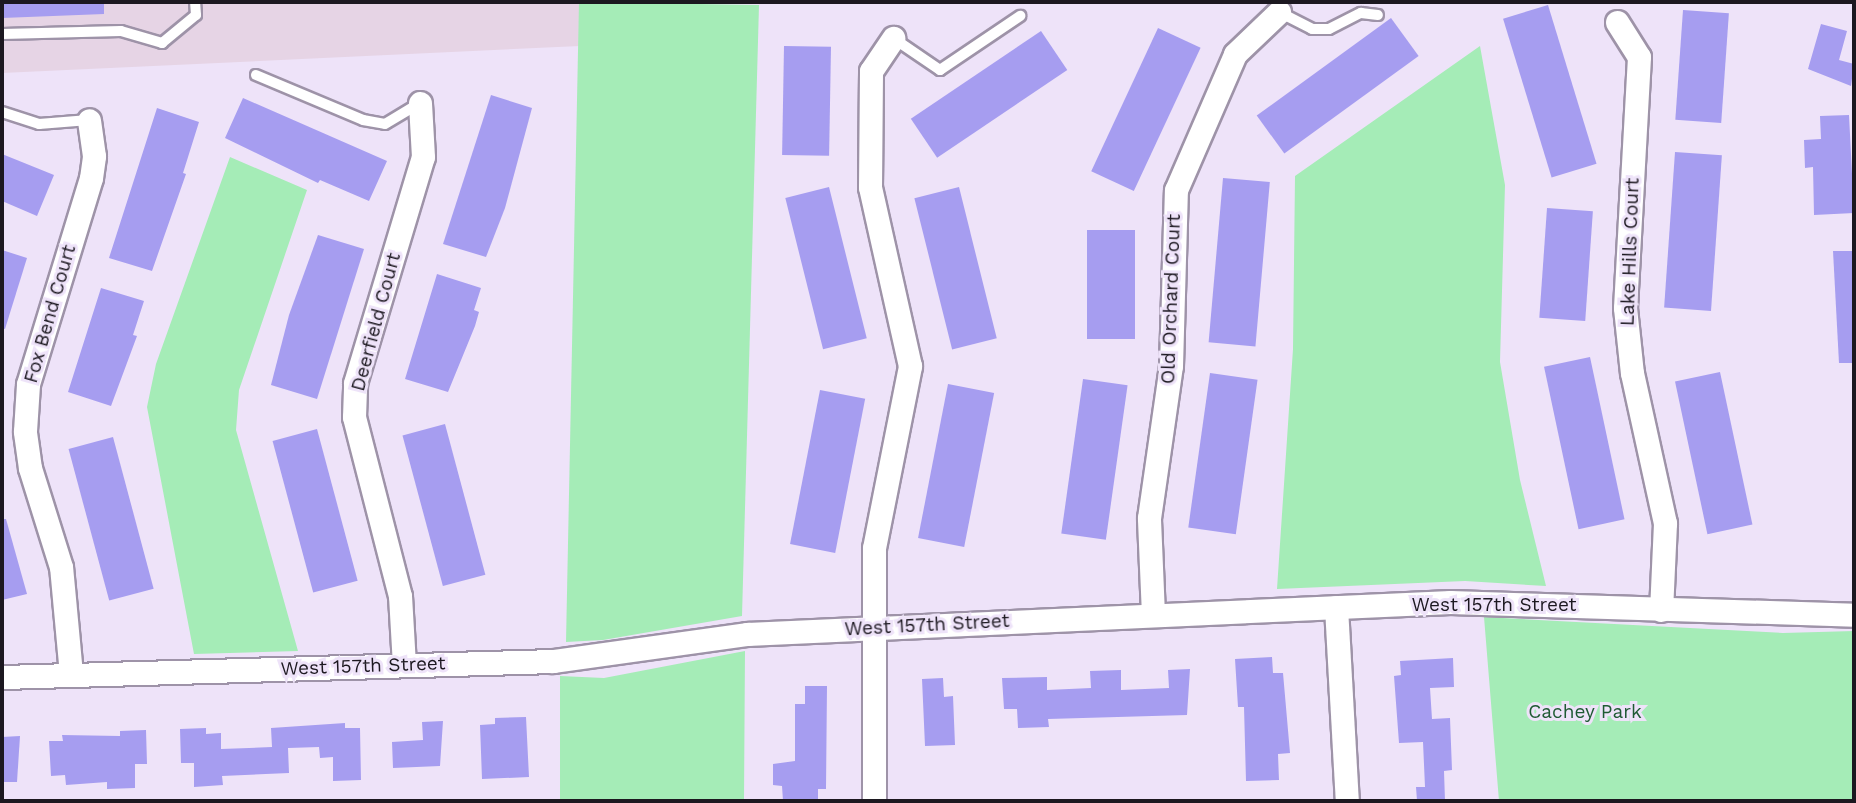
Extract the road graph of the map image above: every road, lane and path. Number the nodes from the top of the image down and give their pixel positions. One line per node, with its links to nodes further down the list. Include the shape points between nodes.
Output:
1 (195, 2): 6 (lane, via 196,15 162,43 121,31)
2 (1279, 12): 3 (lane, via 1312,29 1329,29 1361,13); 14 (street, Old Orchard Court, via 1235,54 1176,190 1171,366 1149,518)
3 (1378, 15)
4 (1020, 16): 7 (lane, via 940,70)
5 (1617, 22): 13 (street, Lake Hills Court, via 1639,57 1625,308 1632,373 1665,523)
6 (2, 34)
7 (893, 38): 16 (street, via 871,71 870,187 911,366 874,548)
8 (256, 75): 9 (lane, via 363,120 385,124)
9 (421, 103): 17 (street, Deerfield Court, via 423,157 355,383 354,417 400,596)
10 (2, 112): 11 (lane, via 39,124)
11 (89, 120): 18 (street, Fox Bend Court, via 94,156 91,178 28,384 25,430 30,468 61,567)
12 (1336, 607): 13 (street, West 157th Street, via 1516,601); 14 (street, West 157th Street); 21 (street)
13 (1661, 610): 15 (street, West 157th Street)
14 (1153, 615): 16 (street, West 157th Street)
15 (1854, 615)
16 (875, 626): 17 (street, West 157th Street, via 747,634 554,661); 20 (street)
17 (404, 665): 18 (street, West 157th Street)
18 (71, 674): 19 (street, West 157th Street)
19 (2, 677)
20 (874, 801)
21 (1347, 801)

